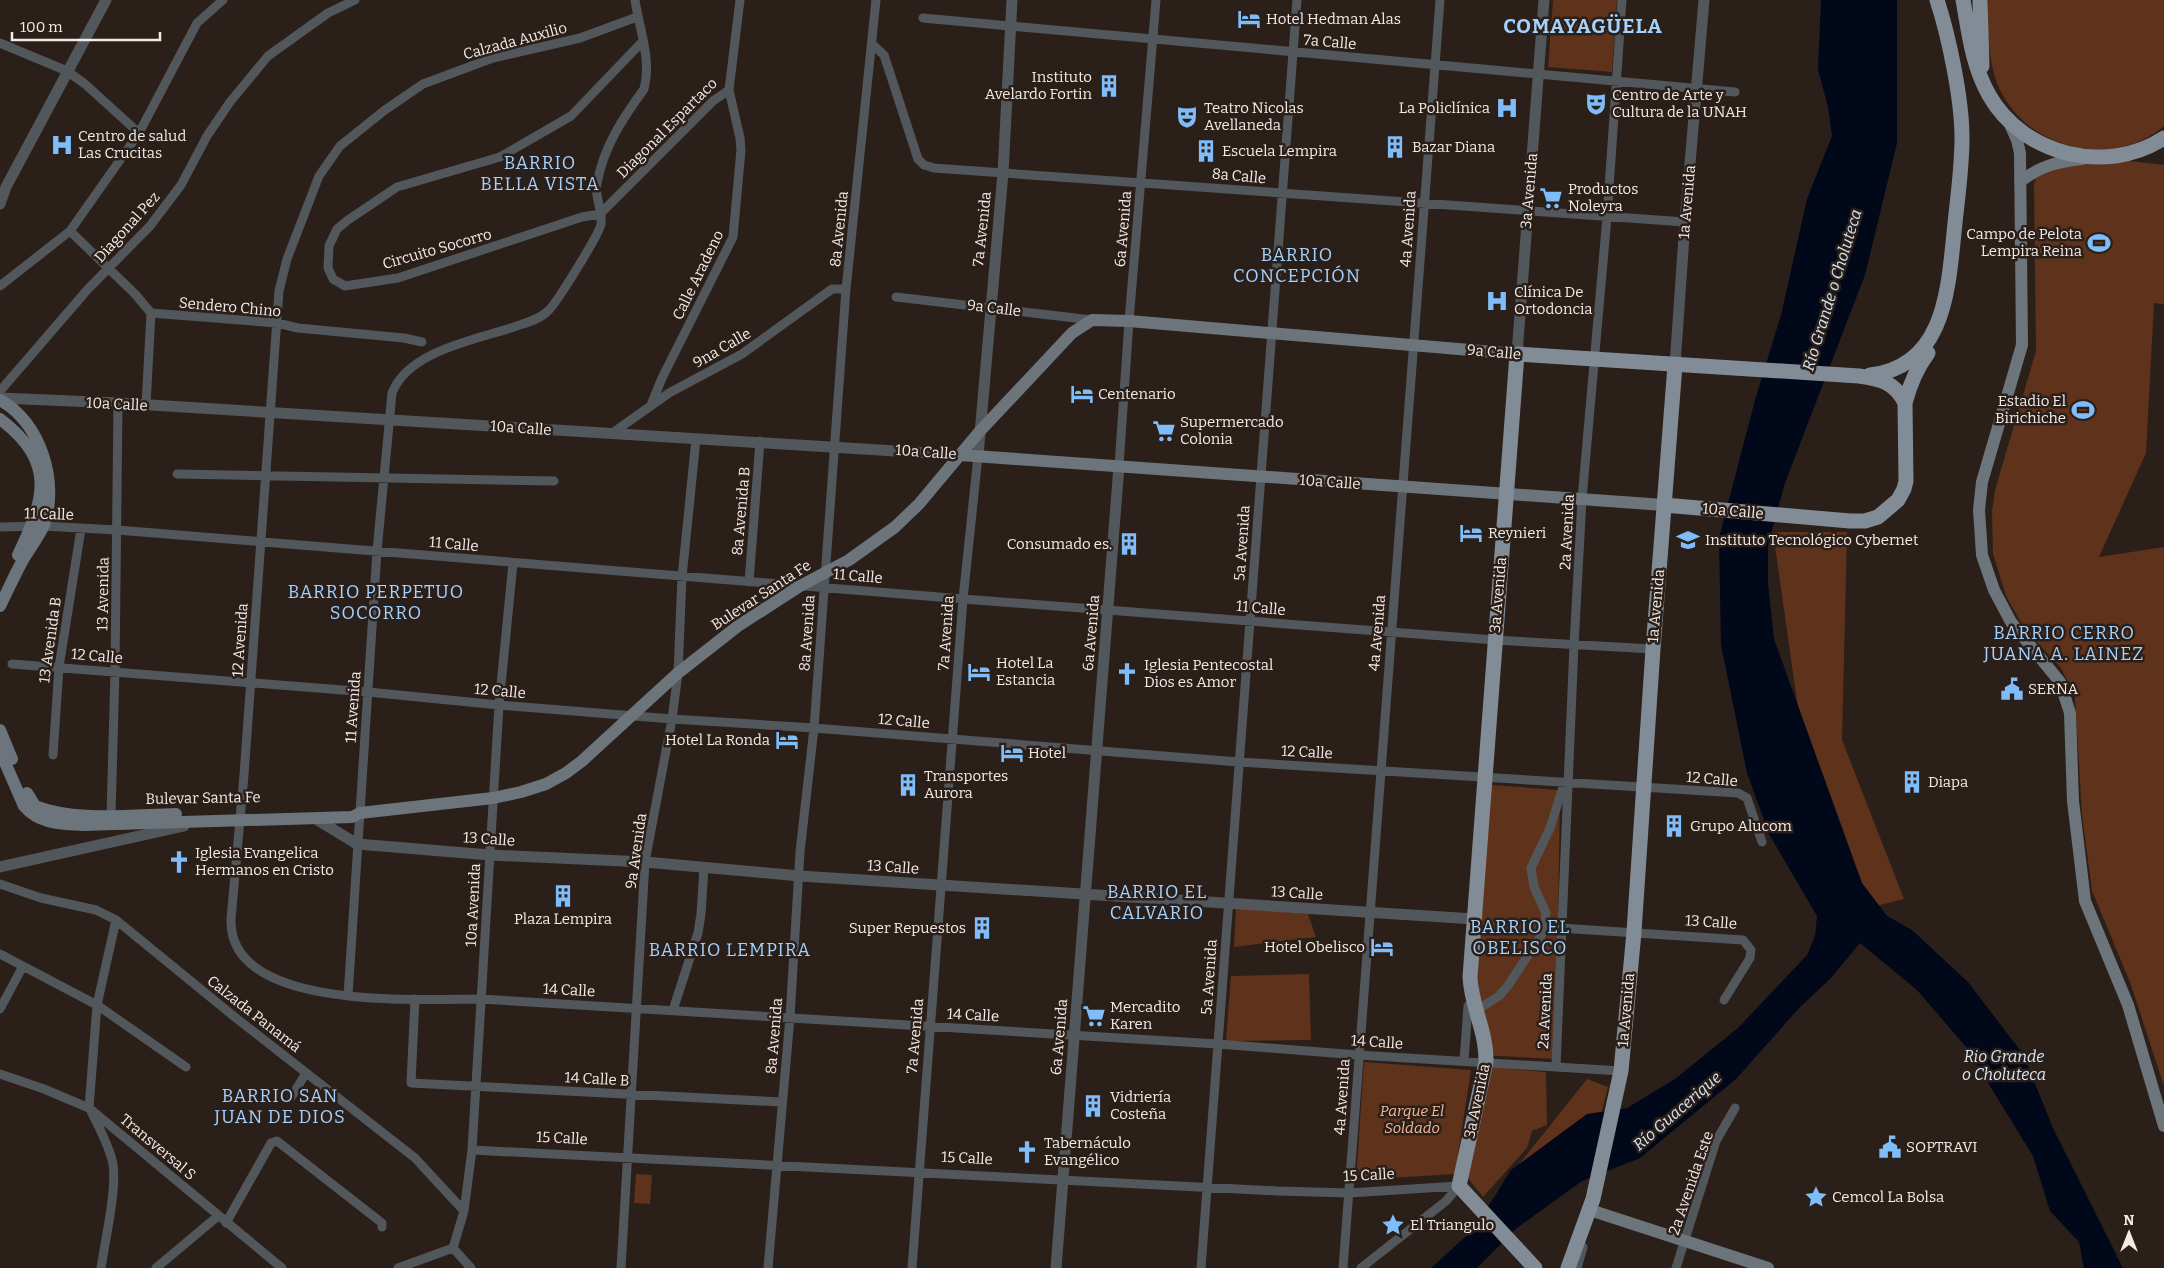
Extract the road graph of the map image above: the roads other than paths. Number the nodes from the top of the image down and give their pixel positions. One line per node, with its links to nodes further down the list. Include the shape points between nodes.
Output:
1 (106, 0): 29 (street)
2 (223, 0): 37 (street, via 197,23)
3 (355, 0): 51 (street, Diagonal Pez, via 328,13 268,56 207,136 181,185 150,226)
4 (635, 0): 20 (street)
5 (740, 0): 34 (street, Diagonal Espartaco)
6 (871, 0): 19 (street)
7 (876, 0): 19 (street, 8a Avenida)
8 (1012, 0): 22 (street, 7a Avenida)
9 (1156, 0): 23 (street, 6a Avenida)
10 (1297, 0): 27 (street, 5a Avenida)
11 (1440, 0): 28 (street, 4a Avenida)
12 (1544, 0): 30 (street, 3a Avenida)
13 (1622, 0): 31 (street, 2a Avenida)
14 (1704, 0): 33 (street, 1a Avenida)
15 (1937, 0): 66 (main road, via 1952,63 1962,138 1946,302 1940,320 1924,347 1912,359 1881,374)
16 (1946, 0): 70 (main road, 10a Calle, via 1968,118 1968,160 1952,305 1946,324 1914,374)
17 (1963, 0): 32 (main road, via 1972,50)
18 (1980, 0): 32 (main road)
19 (875, 13): 26 (street, 8a Avenida)
20 (638, 17): 24 (street); 59 (street, Calzada Auxilio, via 580,38 493,58 423,84 340,146 319,176 290,251 279,291)
21 (923, 18): 22 (street, 7a Calle)
22 (1010, 27): 23 (street, 7a Calle); 40 (street, 7a Avenida)
23 (1154, 40): 27 (street, 7a Calle); 42 (street, 6a Avenida)
24 (643, 41): 47 (street, via 646,83 620,123 606,153 596,191); 47 (street, Circuito Socorro, via 587,101 564,120 500,157 397,186 348,220 337,228 329,246 328,268 333,279 345,286 398,278 582,217)
25 (0, 42): 29 (street)
26 (873, 45): 40 (street, 8a Calle, via 884,55 918,159 924,165); 53 (street, 8a Avenida)
27 (1293, 52): 28 (street, 7a Calle); 43 (street, 5a Avenida)
28 (1436, 65): 30 (street, 7a Calle); 44 (street, 4a Avenida)
29 (67, 72): 37 (street); 45 (street)
30 (1539, 74): 31 (street, 7a Calle); 46 (street, 3a Avenida)
31 (1617, 81): 33 (street, 7a Calle); 48 (street, 2a Avenida)
32 (1983, 83): 36 (main road)
33 (1697, 88): 35 (street, 7a Calle); 49 (street, 1a Avenida)
34 (728, 90): 47 (street, Diagonal Espartaco, via 713,101); 72 (street, Calle Aradeno, via 741,150 735,233)
35 (1735, 92)
36 (2008, 120): 39 (main road, via 2048,147); 41 (main road, via 2020,153)
37 (139, 133): 50 (street)
38 (2164, 138): 39 (main road, via 2137,151)
39 (2095, 157): 41 (main road, via 2052,163)
40 (1003, 173): 42 (street, 8a Calle); 55 (street, 7a Avenida)
41 (2020, 182): 191 (main road, via 2022,345 1982,482 1979,510 1982,555 1994,590 2011,622 2060,682 2068,705 2073,801 2085,902 2128,1005)
42 (1142, 183): 43 (street, 8a Calle); 58 (street, 6a Avenida)
43 (1282, 194): 44 (street, 8a Calle); 60 (street, 5a Avenida)
44 (1424, 203): 46 (street, 8a Calle); 62 (street, 4a Avenida)
45 (0, 204)
46 (1526, 210): 48 (street, 8a Calle); 63 (street, 3a Avenida)
47 (600, 214): 75 (street, via 597,234 548,311 525,324 428,355 411,367 395,385)
48 (1607, 217): 49 (street, 8a Calle); 64 (street, 2a Avenida)
49 (1685, 222): 65 (street, 1a Avenida)
50 (70, 231): 51 (street); 52 (street)
51 (109, 268): 56 (street); 67 (street, Diagonal Pez)
52 (0, 286)
53 (846, 289): 72 (street, 9na Calle, via 832,289 742,354); 80 (street, 8a Avenida)
54 (896, 297): 55 (street, 9a Calle)
55 (990, 308): 57 (street, 9a Calle); 76 (street, 7a Avenida)
56 (151, 313): 59 (street, Sendero Chino); 71 (street)
57 (1092, 320): 58 (main road); 76 (main road, Bulevar Santa Fe, via 1072,333)
58 (1129, 321): 60 (main road, 9a Calle); 83 (street, 6a Avenida)
59 (277, 323): 61 (street, Sendero Chino); 73 (street, 12 Avenida)
60 (1272, 333): 62 (main road, 9a Calle); 87 (street, 5a Avenida)
61 (422, 342)
62 (1414, 345): 63 (main road, 9a Calle); 89 (street, 4a Avenida)
63 (1517, 354): 64 (main road, 9a Calle); 90 (main road, 3a Avenida)
64 (1594, 359): 65 (main road, 9a Calle); 91 (street, 2a Avenida)
65 (1675, 365): 66 (main road, 9a Calle); 92 (main road, 1a Avenida)
66 (1854, 376): 70 (main road, via 1884,380 1901,393)
67 (0, 391)
68 (0, 399): 69 (street, 10a Calle); 93 (main road, via 30,429 46,464 49,501)
69 (118, 403): 71 (street, 10a Calle); 96 (street, 13 Avenida)
70 (1906, 403): 92 (main road, 10a Calle, via 1906,481 1898,500 1878,517 1850,521)
71 (146, 405): 73 (street, 10a Calle)
72 (650, 405): 77 (street, 9na Calle)
73 (270, 413): 75 (street, 10a Calle); 85 (street, 12 Avenida)
74 (0, 419): 93 (main road, via 23,440 34,456 40,476)
75 (389, 420): 77 (street, 10a Calle); 86 (street, 11 Avenida)
76 (980, 431): 81 (main road, Bulevar Santa Fe); 82 (street, 7a Avenida)
77 (611, 434): 78 (street, 10a Calle)
78 (696, 439): 79 (street, 10a Calle); 101 (street, 9a Avenida)
79 (760, 441): 80 (street, 10a Calle); 102 (street, 8a Avenida B)
80 (836, 446): 81 (street, 10a Calle); 100 (street, 8a Avenida)
81 (960, 454): 82 (main road, 10a Calle); 100 (main road, Bulevar Santa Fe, via 919,504 895,527 849,560)
82 (978, 456): 83 (main road, 10a Calle); 106 (street, 7a Avenida)
83 (1119, 466): 87 (main road, 10a Calle); 108 (street, 6a Avenida)
84 (176, 474): 85 (street)
85 (266, 475): 86 (street); 97 (street, 12 Avenida)
86 (383, 477): 88 (street); 98 (street, 11 Avenida)
87 (1261, 477): 89 (main road, 10a Calle); 109 (street, 5a Avenida)
88 (554, 481)
89 (1403, 487): 90 (main road, 10a Calle); 110 (street, 4a Avenida)
90 (1507, 495): 91 (main road, 10a Calle); 111 (main road, 3a Avenida)
91 (1582, 500): 92 (main road, 10a Calle); 112 (street, 2a Avenida)
92 (1664, 506): 113 (main road, 1a Avenida)
93 (37, 526): 94 (street, 11 Calle); 95 (street, 11 Calle); 105 (main road); 107 (main road)
94 (0, 527)
95 (80, 529): 96 (street, 11 Calle); 115 (street, 13 Avenida B)
96 (117, 530): 97 (street, 11 Calle); 116 (street, 13 Avenida)
97 (261, 542): 98 (street, 11 Calle); 118 (street, 12 Avenida)
98 (377, 551): 99 (street, 11 Calle); 119 (street, 11 Avenida)
99 (513, 562): 101 (street, 11 Calle); 120 (street, 10a Avenida)
100 (826, 572): 103 (main road, Bulevar Santa Fe); 104 (street, 8a Avenida)
101 (682, 577): 102 (street, 11 Calle); 117 (street, 9a Avenida)
102 (749, 582): 103 (street, 11 Calle)
103 (800, 586): 104 (street, 11 Calle); 117 (main road, Bulevar Santa Fe, via 738,626)
104 (824, 587): 106 (street, 11 Calle); 123 (street, 8a Avenida)
105 (0, 592)
106 (964, 600): 108 (street, 11 Calle); 125 (street, 7a Avenida)
107 (0, 606)
108 (1108, 609): 109 (street, 11 Calle); 126 (street, 6a Avenida)
109 (1250, 621): 110 (street, 11 Calle); 129 (street, 5a Avenida)
110 (1391, 632): 111 (street, 11 Calle); 130 (street, 4a Avenida)
111 (1495, 640): 112 (street, 11 Calle); 131 (main road, 3a Avenida)
112 (1574, 645): 113 (street, 11 Calle); 132 (street, 2a Avenida)
113 (1653, 649): 133 (main road, 1a Avenida)
114 (12, 664): 115 (street, 12 Calle)
115 (59, 667): 116 (street, 12 Calle); 128 (street, 13 Avenida B)
116 (115, 671): 118 (street, 12 Calle); 137 (street, 13 Avenida)
117 (678, 673): 121 (main road, Bulevar Santa Fe); 122 (street, 9a Avenida)
118 (250, 683): 119 (street, 12 Calle); 139 (street, 12 Avenida)
119 (368, 692): 120 (street, 12 Calle); 135 (street, 11 Avenida)
120 (498, 705): 121 (street, 12 Calle); 134 (street, 10a Avenida)
121 (634, 715): 122 (street, 12 Calle); 134 (main road, Bulevar Santa Fe, via 566,773 546,784)
122 (672, 719): 123 (street, 12 Calle); 147 (street, 9a Avenida)
123 (814, 728): 125 (street, 12 Calle); 150 (street, 8a Avenida)
124 (0, 730): 138 (main road, via 29,799)
125 (953, 738): 126 (street, 12 Calle); 152 (street, 7a Avenida)
126 (1097, 750): 129 (street, 12 Calle); 153 (street, 6a Avenida)
127 (0, 751): 138 (main road, via 24,806 30,814)
128 (53, 755)
129 (1239, 762): 130 (street, 12 Calle); 154 (street, 5a Avenida)
130 (1380, 770): 131 (street, 12 Calle); 155 (street, 4a Avenida)
131 (1485, 776): 132 (street, 12 Calle); 156 (main road, 3a Avenida)
132 (1566, 782): 133 (street, 12 Calle); 158 (street, via 1550,828 1531,868 1534,887 1546,913); 159 (street, 2a Avenida)
133 (1643, 788): 144 (street, 12 Calle, via 1742,795 1747,798); 160 (main road, 1a Avenida)
134 (493, 798): 135 (main road, Bulevar Santa Fe); 146 (street, 10a Avenida)
135 (360, 813): 139 (main road, Bulevar Santa Fe, via 351,810); 140 (main road, Bulevar Santa Fe, via 352,817); 145 (street, 11 Avenida)
136 (186, 814): 137 (main road, Bulevar Santa Fe); 139 (main road, Bulevar Santa Fe); 142 (street)
137 (111, 815): 138 (main road, Bulevar Santa Fe)
138 (46, 816): 142 (main road, Bulevar Santa Fe, via 83,826)
139 (240, 817): 140 (main road, Bulevar Santa Fe); 141 (main road, Bulevar Santa Fe); 162 (street, 12 Avenida, via 231,927 233,941)
140 (316, 819): 145 (street, 13 Calle)
141 (209, 822): 142 (main road, Bulevar Santa Fe); 143 (street)
142 (168, 823): 143 (street)
143 (128, 837): 148 (street)
144 (1762, 842)
145 (357, 844): 146 (street, 13 Calle); 164 (street, 11 Avenida)
146 (490, 855): 147 (street, 13 Calle); 166 (street, 10a Avenida)
147 (646, 862): 149 (street, 13 Calle); 169 (street, 9a Avenida)
148 (0, 867)
149 (704, 867): 150 (street, 13 Calle); 171 (street, via 698,933)
150 (800, 876): 152 (street, 13 Calle); 173 (street, 8a Avenida)
151 (0, 884): 157 (street, Calzada Panamá, via 41,898 96,910)
152 (942, 885): 153 (street, 13 Calle); 174 (street, 7a Avenida)
153 (1085, 894): 154 (street, 13 Calle); 175 (street, 6a Avenida)
154 (1228, 904): 155 (street, 13 Calle); 176 (street, 5a Avenida)
155 (1369, 913): 156 (street, 13 Calle); 177 (street, 4a Avenida)
156 (1474, 919): 172 (main road, 3a Avenida)
157 (116, 920): 168 (street); 182 (street, Calzada Panamá)
158 (1545, 927): 159 (street, 13 Calle); 172 (street, via 1507,987 1499,996)
159 (1562, 928): 160 (street, 13 Calle); 180 (street, 2a Avenida)
160 (1634, 932): 167 (street, 13 Calle, via 1743,940 1751,950 1750,958); 184 (main road, 1a Avenida)
161 (0, 954): 163 (street)
162 (244, 956): 164 (street, 14 Calle, via 262,974 295,988)
163 (23, 966): 168 (street); 170 (street)
164 (348, 996): 165 (street, 14 Calle)
165 (415, 999): 166 (street, 14 Calle); 185 (street, 14 Calle B, via 411,1083)
166 (481, 999): 169 (street, 14 Calle); 185 (street, 10a Avenida)
167 (1724, 1000)
168 (97, 1005): 181 (street); 189 (street)
169 (636, 1008): 171 (street, 14 Calle); 186 (street, 9a Avenida)
170 (0, 1009)
171 (673, 1010): 173 (street, 14 Calle)
172 (1472, 1010): 178 (street); 179 (main road, 3a Avenida, via 1487,1046)
173 (790, 1017): 174 (street, 14 Calle); 188 (street, 8a Avenida)
174 (931, 1027): 175 (street, 14 Calle); 195 (street, 7a Avenida)
175 (1074, 1035): 176 (street, 14 Calle); 196 (street, 6a Avenida)
176 (1218, 1044): 177 (street, 14 Calle); 197 (street, 5a Avenida)
177 (1358, 1055): 178 (street, 14 Calle); 199 (street, 4a Avenida)
178 (1464, 1061): 179 (street, 14 Calle)
179 (1486, 1062): 180 (street, 14 Calle); 198 (main road, 3a Avenida)
180 (1556, 1066): 184 (street, 14 Calle)
181 (186, 1067)
182 (306, 1073): 187 (street); 200 (street, Calzada Panamá, via 415,1158)
183 (0, 1074): 189 (street, Transversal S)
184 (1620, 1076): 201 (main road, 1a Avenida)
185 (476, 1087): 186 (street, 14 Calle B); 192 (street, 10a Avenida)
186 (632, 1095): 188 (street, 14 Calle B); 193 (street, 9a Avenida)
187 (292, 1096)
188 (781, 1102): 194 (street, 8a Avenida)
189 (90, 1108): 202 (street, Transversal S); 207 (street, via 108,1146 113,1166)
190 (1735, 1108): 205 (street, 2a Avenida Este, via 1716,1141)
191 (2164, 1126)
192 (472, 1150): 193 (street, 15 Calle); 200 (street, 10a Avenida)
193 (627, 1157): 194 (street, 15 Calle); 212 (street, 9a Avenida)
194 (776, 1164): 195 (street, 15 Calle); 213 (street, 8a Avenida)
195 (919, 1171): 196 (street, 15 Calle); 214 (street, 7a Avenida)
196 (1062, 1180): 197 (street, 15 Calle); 215 (street, 6a Avenida)
197 (1207, 1187): 199 (street, 15 Calle); 216 (street, 5a Avenida)
198 (1464, 1191): 199 (street, 15 Calle); 218 (street, via 1446,1201); 219 (main road)
199 (1350, 1193): 217 (street, 4a Avenida)
200 (464, 1211): 206 (street, 10a Avenida)
201 (1588, 1211): 205 (main road); 220 (main road, 1a Avenida); 221 (street, 1a Avenida, via 1590,1226)
202 (218, 1216): 203 (street, Transversal S); 208 (street)
203 (226, 1223): 204 (street, via 271,1143 279,1141 382,1223); 209 (street, Transversal S)
204 (382, 1227)
205 (1685, 1241): 222 (street, 2a Avenida Este); 223 (main road)
206 (453, 1248): 210 (street); 211 (street)
207 (101, 1268)
208 (156, 1268)
209 (282, 1268)
210 (398, 1268)
211 (471, 1268)
212 (621, 1268)
213 (768, 1268)
214 (912, 1268)
215 (1056, 1268)
216 (1201, 1268)
217 (1343, 1268)
218 (1361, 1268)
219 (1535, 1268)
220 (1568, 1268)
221 (1577, 1268)
222 (1676, 1268)
223 (1768, 1268)

